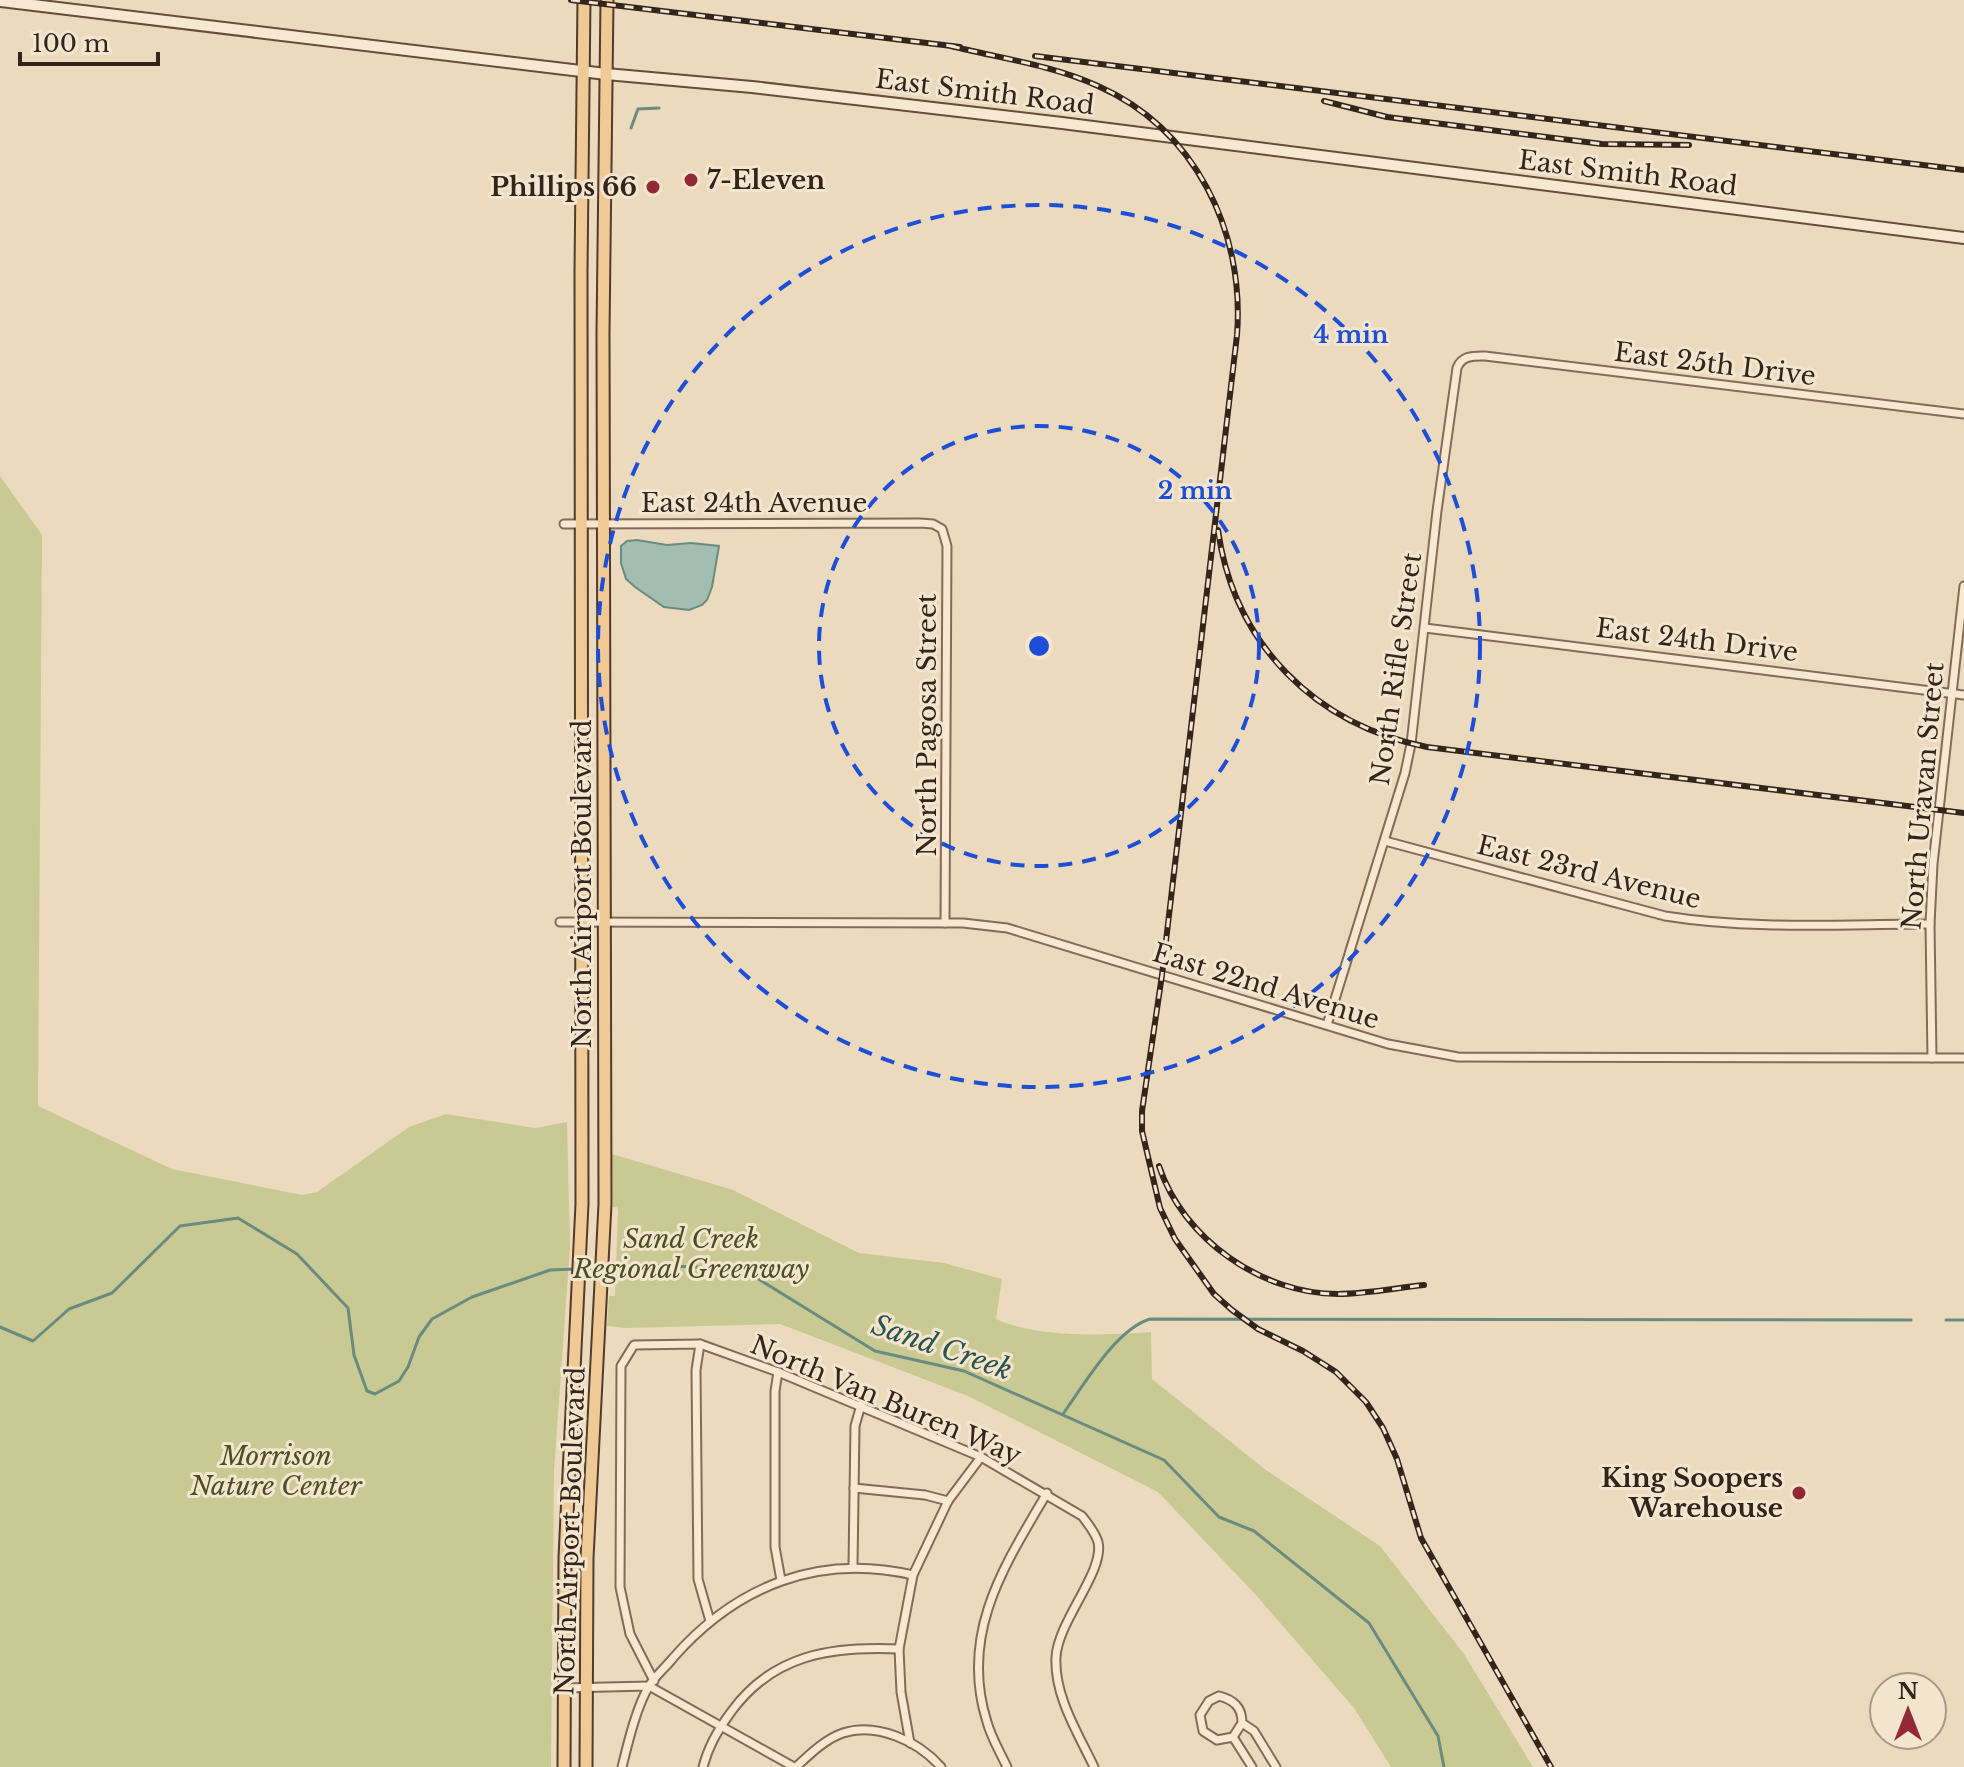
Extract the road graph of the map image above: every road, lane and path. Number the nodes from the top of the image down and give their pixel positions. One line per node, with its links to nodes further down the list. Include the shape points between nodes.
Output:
1 (584, 0): 4 (main road, North Airport Boulevard)
2 (607, 0): 5 (main road, North Airport Boulevard)
3 (0, 1): 4 (street, East Smith Road)
4 (583, 71): 5 (street, East Smith Road); 10 (main road, North Airport Boulevard)
5 (606, 74): 6 (street, East Smith Road, via 1062,123); 11 (main road, North Airport Boulevard)
6 (1964, 238)
7 (1463, 360): 8 (street, East 25th Drive, via 1485,356); 14 (street, North Rifle Street, via 1457,368)
8 (1964, 414)
9 (564, 524): 10 (street, East 24th Avenue)
10 (582, 524): 11 (street, East 24th Avenue); 19 (main road, North Airport Boulevard)
11 (603, 524): 12 (street, East 24th Avenue, via 920,523); 20 (main road, North Airport Boulevard)
12 (942, 529): 21 (street, North Pagosa Street, via 947,546)
13 (1964, 586): 15 (street, North Uravan Street)
14 (1425, 628): 15 (street, East 24th Drive); 17 (street, North Rifle Street, via 1411,744)
15 (1951, 692): 16 (street, East 24th Drive); 22 (street, North Uravan Street)
16 (1964, 695)
17 (1385, 841): 22 (street, East 23rd Avenue, via 1691,920); 23 (street, North Rifle Street)
18 (560, 922): 19 (street, East 22nd Avenue)
19 (581, 923): 20 (street, East 22nd Avenue); 40 (main road, North Airport Boulevard, via 582,1204 565,1557)
20 (603, 923): 21 (street, East 22nd Avenue); 39 (main road, North Airport Boulevard, via 605,1204 587,1558)
21 (945, 923): 23 (street, East 22nd Avenue, via 1022,931)
22 (1930, 924): 24 (street, North Uravan Street)
23 (1327, 1025): 24 (street, East 22nd Avenue, via 1410,1050 1458,1057)
24 (1932, 1058): 25 (street, East 22nd Avenue)
25 (1964, 1058)
26 (700, 1344): 27 (street, North Van Buren Way); 36 (street, via 698,1579); 38 (street, North Van Buren Way, via 634,1345 621,1366 620,1587 630,1634)
27 (778, 1372): 28 (street, North Van Buren Way); 35 (street, via 775,1547)
28 (861, 1405): 29 (street, North Van Buren Way); 30 (street, via 855,1426)
29 (981, 1457): 31 (street, North Van Buren Way); 32 (street)
30 (854, 1488): 32 (street); 33 (street)
31 (1047, 1493): 51 (street, via 1001,1571 986,1609 978,1655 987,1723); 52 (street, North Van Buren Way, via 1082,1516 1099,1545 1097,1561 1059,1635 1056,1658 1064,1705)
32 (948, 1501): 34 (street)
33 (853, 1566): 34 (street); 35 (street)
34 (913, 1575): 37 (street)
35 (781, 1580): 36 (street)
36 (710, 1621): 38 (street)
37 (899, 1649): 42 (street, via 857,1647 791,1662 746,1691); 44 (street)
38 (651, 1684): 39 (street); 42 (street); 47 (street)
39 (586, 1687): 40 (street); 46 (main road, North Airport Boulevard)
40 (565, 1688): 45 (main road, North Airport Boulevard)
41 (1242, 1723): 43 (street); 43 (street, via 1233,1701 1219,1696 1203,1707 1203,1731 1217,1740); 54 (street, via 1254,1731)
42 (721, 1726): 48 (street); 49 (street)
43 (1233, 1737): 53 (street)
44 (910, 1743): 49 (street, via 873,1729 842,1734); 50 (street)
45 (564, 1767)
46 (586, 1767)
47 (622, 1767)
48 (703, 1767)
49 (795, 1767)
50 (941, 1767)
51 (1007, 1767)
52 (1094, 1767)
53 (1252, 1767)
54 (1276, 1767)

